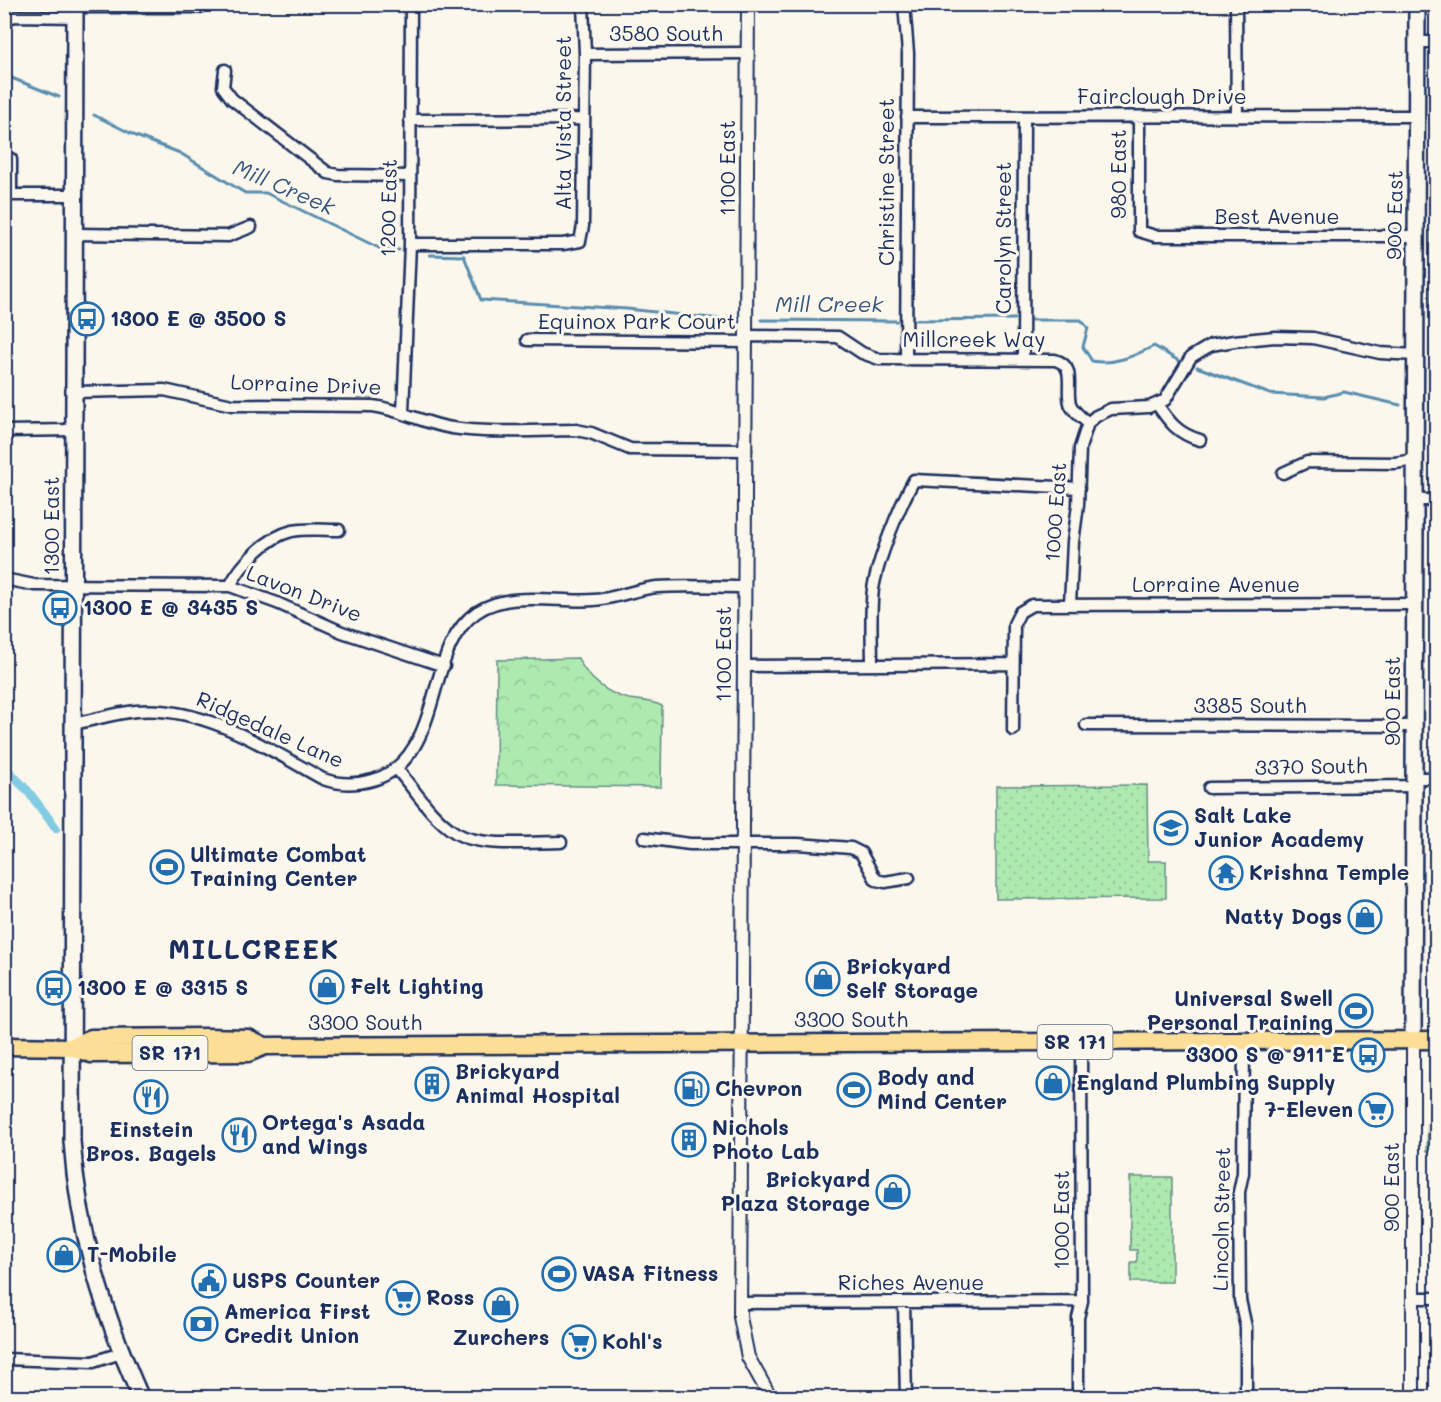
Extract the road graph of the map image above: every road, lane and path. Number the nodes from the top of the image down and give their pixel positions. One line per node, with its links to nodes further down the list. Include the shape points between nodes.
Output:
1 (411, 4): 21 (street, 1200 East)
2 (583, 4): 13 (street, Alta Vista Street)
3 (748, 4): 12 (street, 1100 East)
4 (904, 4): 16 (street, Christine Street)
5 (1236, 4): 19 (street)
6 (1417, 4): 10 (main road, 900 East)
7 (200, 7): 8 (street)
8 (75, 9): 9 (street); 25 (main road, 1300 East)
9 (4, 19)
10 (1417, 42): 11 (street); 15 (main road, 900 East)
11 (1437, 42)
12 (748, 53): 13 (street, 3580 South); 31 (street, 1100 East)
13 (585, 54): 20 (street, Alta Vista Street)
14 (225, 70): 23 (street, via 223,87 232,99 328,173)
15 (1417, 116): 19 (street, Fairclough Drive); 29 (main road, 900 East)
16 (907, 117): 17 (street, Fairclough Drive); 35 (street, Christine Street)
17 (1024, 117): 18 (street, Fairclough Drive); 34 (street, Carolyn Street)
18 (1139, 117): 19 (street, Fairclough Drive); 27 (street, 980 East)
19 (1237, 117)
20 (584, 119): 21 (street); 30 (street, Alta Vista Street, via 580,241)
21 (410, 120): 23 (street, 1200 East)
22 (11, 159): 24 (street)
23 (410, 176): 30 (street, 1200 East)
24 (8, 195): 25 (street)
25 (74, 195): 28 (main road, 1300 East)
26 (251, 227): 28 (street, via 228,236)
27 (1139, 231): 29 (street, Best Avenue, via 1155,236)
28 (75, 234): 36 (main road, 1300 East)
29 (1415, 236): 33 (main road, 900 East)
30 (410, 244): 38 (street, 1200 East)
31 (747, 339): 32 (street, Equinox Park Court); 35 (street, Millcreek Way, via 838,337 871,357); 43 (street, 1100 East)
32 (527, 340)
33 (1415, 355): 37 (street, via 1380,353 1313,338 1234,340 1211,345 1191,357 1171,393); 44 (main road, 900 East)
34 (1023, 359): 35 (street, Millcreek Way); 39 (street, Millcreek Way, via 1061,362 1069,377 1072,406)
35 (906, 360)
36 (74, 392): 38 (street, Lorraine Drive, via 164,390 232,405 372,406); 41 (main road, 1300 East)
37 (1157, 405): 39 (street, via 1111,409); 42 (street, via 1174,428)
38 (403, 412): 43 (street, Lorraine Drive, via 440,426 468,430 591,432 630,449)
39 (1088, 423): 46 (street, 1000 East, via 1080,448)
40 (4, 430): 41 (street)
41 (74, 430): 51 (main road, 1300 East)
42 (1200, 440)
43 (746, 450): 53 (street, 1100 East)
44 (1415, 460): 45 (street, via 1307,462); 47 (main road, 900 East)
45 (1283, 473)
46 (1079, 488): 54 (street, 1000 East); 56 (street, via 914,480 877,573 872,604)
47 (1415, 500): 48 (street); 55 (main road, 900 East)
48 (1437, 500)
49 (339, 530): 52 (street, via 285,533 243,565)
50 (4, 579): 51 (street, Lavon Drive, via 34,585)
51 (73, 585): 52 (street, Lavon Drive); 60 (main road, 1300 East)
52 (230, 586): 58 (street, Lavon Drive, via 334,629)
53 (743, 586): 58 (street, Ridgedale Lane, via 655,587 595,600 499,602 478,611 464,624); 59 (street, 1100 East)
54 (1070, 604): 55 (street, Lorraine Avenue); 57 (street, Lorraine Avenue, via 1032,605 1020,612 1014,624)
55 (1414, 604): 62 (main road, 900 East)
56 (872, 664): 57 (street); 59 (street)
57 (1013, 664): 63 (street)
58 (444, 666): 64 (street, Ridgedale Lane, via 414,748)
59 (744, 666): 70 (street, 1100 East)
60 (73, 723): 64 (street, Ridgedale Lane, via 135,711 178,712 214,723 331,782 365,782); 78 (main road, 1300 East)
61 (1086, 725): 62 (street, 3385 South)
62 (1414, 726): 66 (main road, 900 East)
63 (1013, 730)
64 (396, 768): 69 (street, via 442,822 462,836 484,841)
65 (1437, 778): 66 (street, 3370 South)
66 (1414, 782): 67 (street, 3370 South); 74 (main road, 900 East)
67 (1209, 788)
68 (644, 838): 70 (street, via 690,844)
69 (561, 842)
70 (743, 844): 71 (street, via 854,849 861,853 876,880); 76 (street, 1100 East)
71 (909, 878)
72 (1437, 1040): 74 (main road, 3300 South / SR 171)
73 (1244, 1041): 74 (main road, 3300 South / SR 171); 75 (main road, 3300 South / SR 171); 90 (street, Lincoln Street, via 1239,1300 1246,1327)
74 (1413, 1041): 79 (street, 900 East)
75 (1081, 1042): 76 (main road, 3300 South / SR 171); 81 (street, 1000 East)
76 (742, 1043): 78 (main road, 3300 South / SR 171, via 265,1046 248,1038 206,1037 91,1038); 82 (street, 1100 East)
77 (4, 1046): 78 (main road, 3300 South / SR 171)
78 (71, 1047): 84 (main road, 1300 East, via 76,1190 95,1276)
79 (1413, 1298): 80 (street); 91 (street, 900 East)
80 (1437, 1298)
81 (1082, 1301): 83 (street, Riches Avenue); 89 (street, 1000 East, via 1078,1318)
82 (741, 1303): 83 (street, Riches Avenue); 87 (street, 1100 East, via 744,1345)
83 (904, 1303): 88 (street)
84 (121, 1353): 85 (street, via 93,1362); 86 (main road, 1300 East)
85 (4, 1359)
86 (141, 1398)
87 (771, 1398)
88 (906, 1398)
89 (1078, 1398)
90 (1246, 1398)
91 (1413, 1398)

